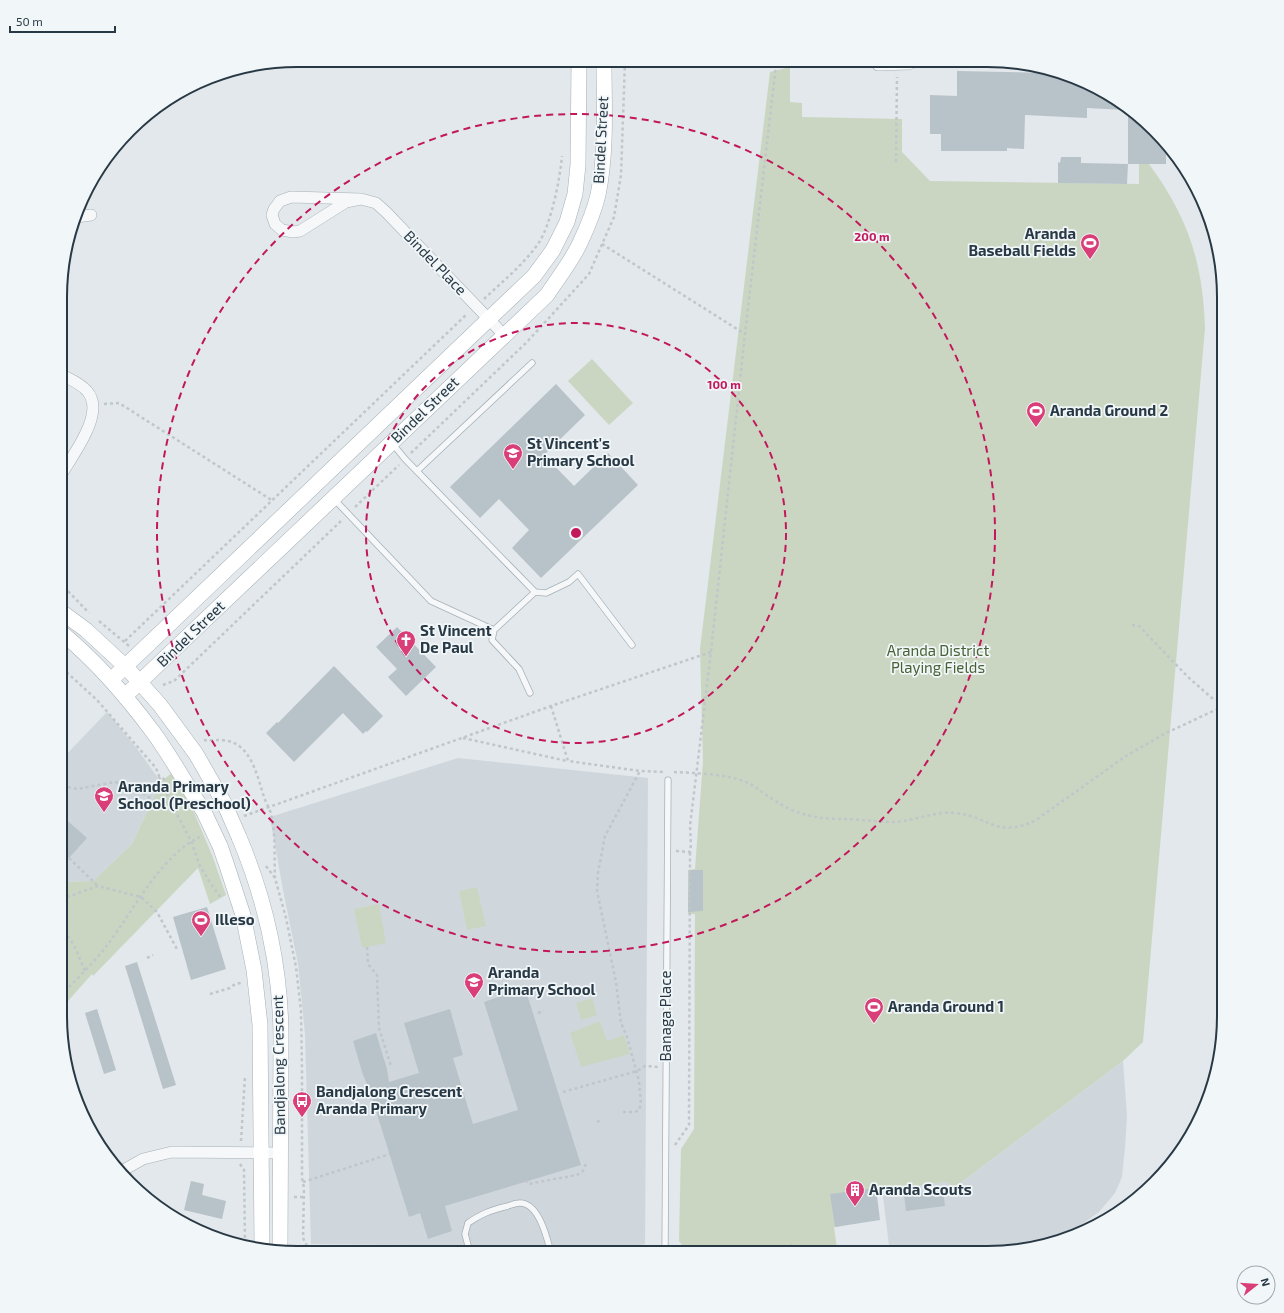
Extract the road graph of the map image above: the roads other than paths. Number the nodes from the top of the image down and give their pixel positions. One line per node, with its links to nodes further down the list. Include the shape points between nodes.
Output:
1 (571, 67): 6 (street, Bindel Street, via 578,158 576,187)
2 (604, 67): 7 (street, Bindel Street, via 603,162 598,195)
3 (361, 199): 3 (street, Bindel Place, via 346,202 293,232 282,230 275,224 272,215 280,201 291,197); 8 (street, Bindel Place, via 376,203 387,213)
4 (91, 215): 5 (street)
5 (82, 216)
6 (564, 228): 7 (street); 8 (street, Bindel Street, via 553,250 534,276)
7 (583, 236): 9 (street, Bindel Street, via 547,295)
8 (489, 320): 9 (street, Bindel Place); 12 (street, Bindel Street)
9 (504, 335): 13 (street, Bindel Street)
10 (532, 363): 15 (lane)
11 (67, 378): 14 (street, via 88,392 93,414)
12 (377, 426): 13 (street); 17 (street, Bindel Street)
13 (391, 442): 15 (lane); 16 (street, Bindel Street)
14 (67, 465)
15 (417, 472): 19 (lane)
16 (333, 498): 18 (street, Bindel Street); 21 (lane, via 431,601)
17 (238, 560): 18 (street); 24 (street, Bindel Street)
18 (254, 573): 26 (street, Bindel Street)
19 (534, 592): 21 (lane); 23 (lane, via 546,593 555,590 578,574)
20 (67, 616): 24 (street, Bandjalong Crescent)
21 (494, 630): 27 (lane, via 492,640 518,669)
22 (67, 638): 25 (street, Bandjalong Crescent)
23 (632, 645)
24 (126, 667): 25 (street, Bindel Street); 26 (street, Bandjalong Crescent)
25 (111, 680): 28 (street, Bandjalong Crescent)
26 (140, 682): 28 (street, Bindel Street); 31 (street, Bandjalong Crescent, bridge, via 196,754 224,803 249,861 266,918 274,955 280,1006)
27 (530, 693)
28 (125, 696): 30 (street, Bandjalong Crescent, bridge, via 154,734 204,812 220,846 243,915 254,970 260,1025)
29 (668, 780): 37 (lane, Banaga Place)
30 (261, 1153): 31 (street); 32 (street, via 172,1152 143,1159); 33 (street, Bandjalong Crescent)
31 (280, 1153): 34 (street, Bandjalong Crescent)
32 (125, 1169)
33 (262, 1243)
34 (280, 1246)
35 (468, 1246): 36 (lane, via 465,1234 468,1223 481,1213 520,1203 534,1210)
36 (549, 1246)
37 (664, 1246)

